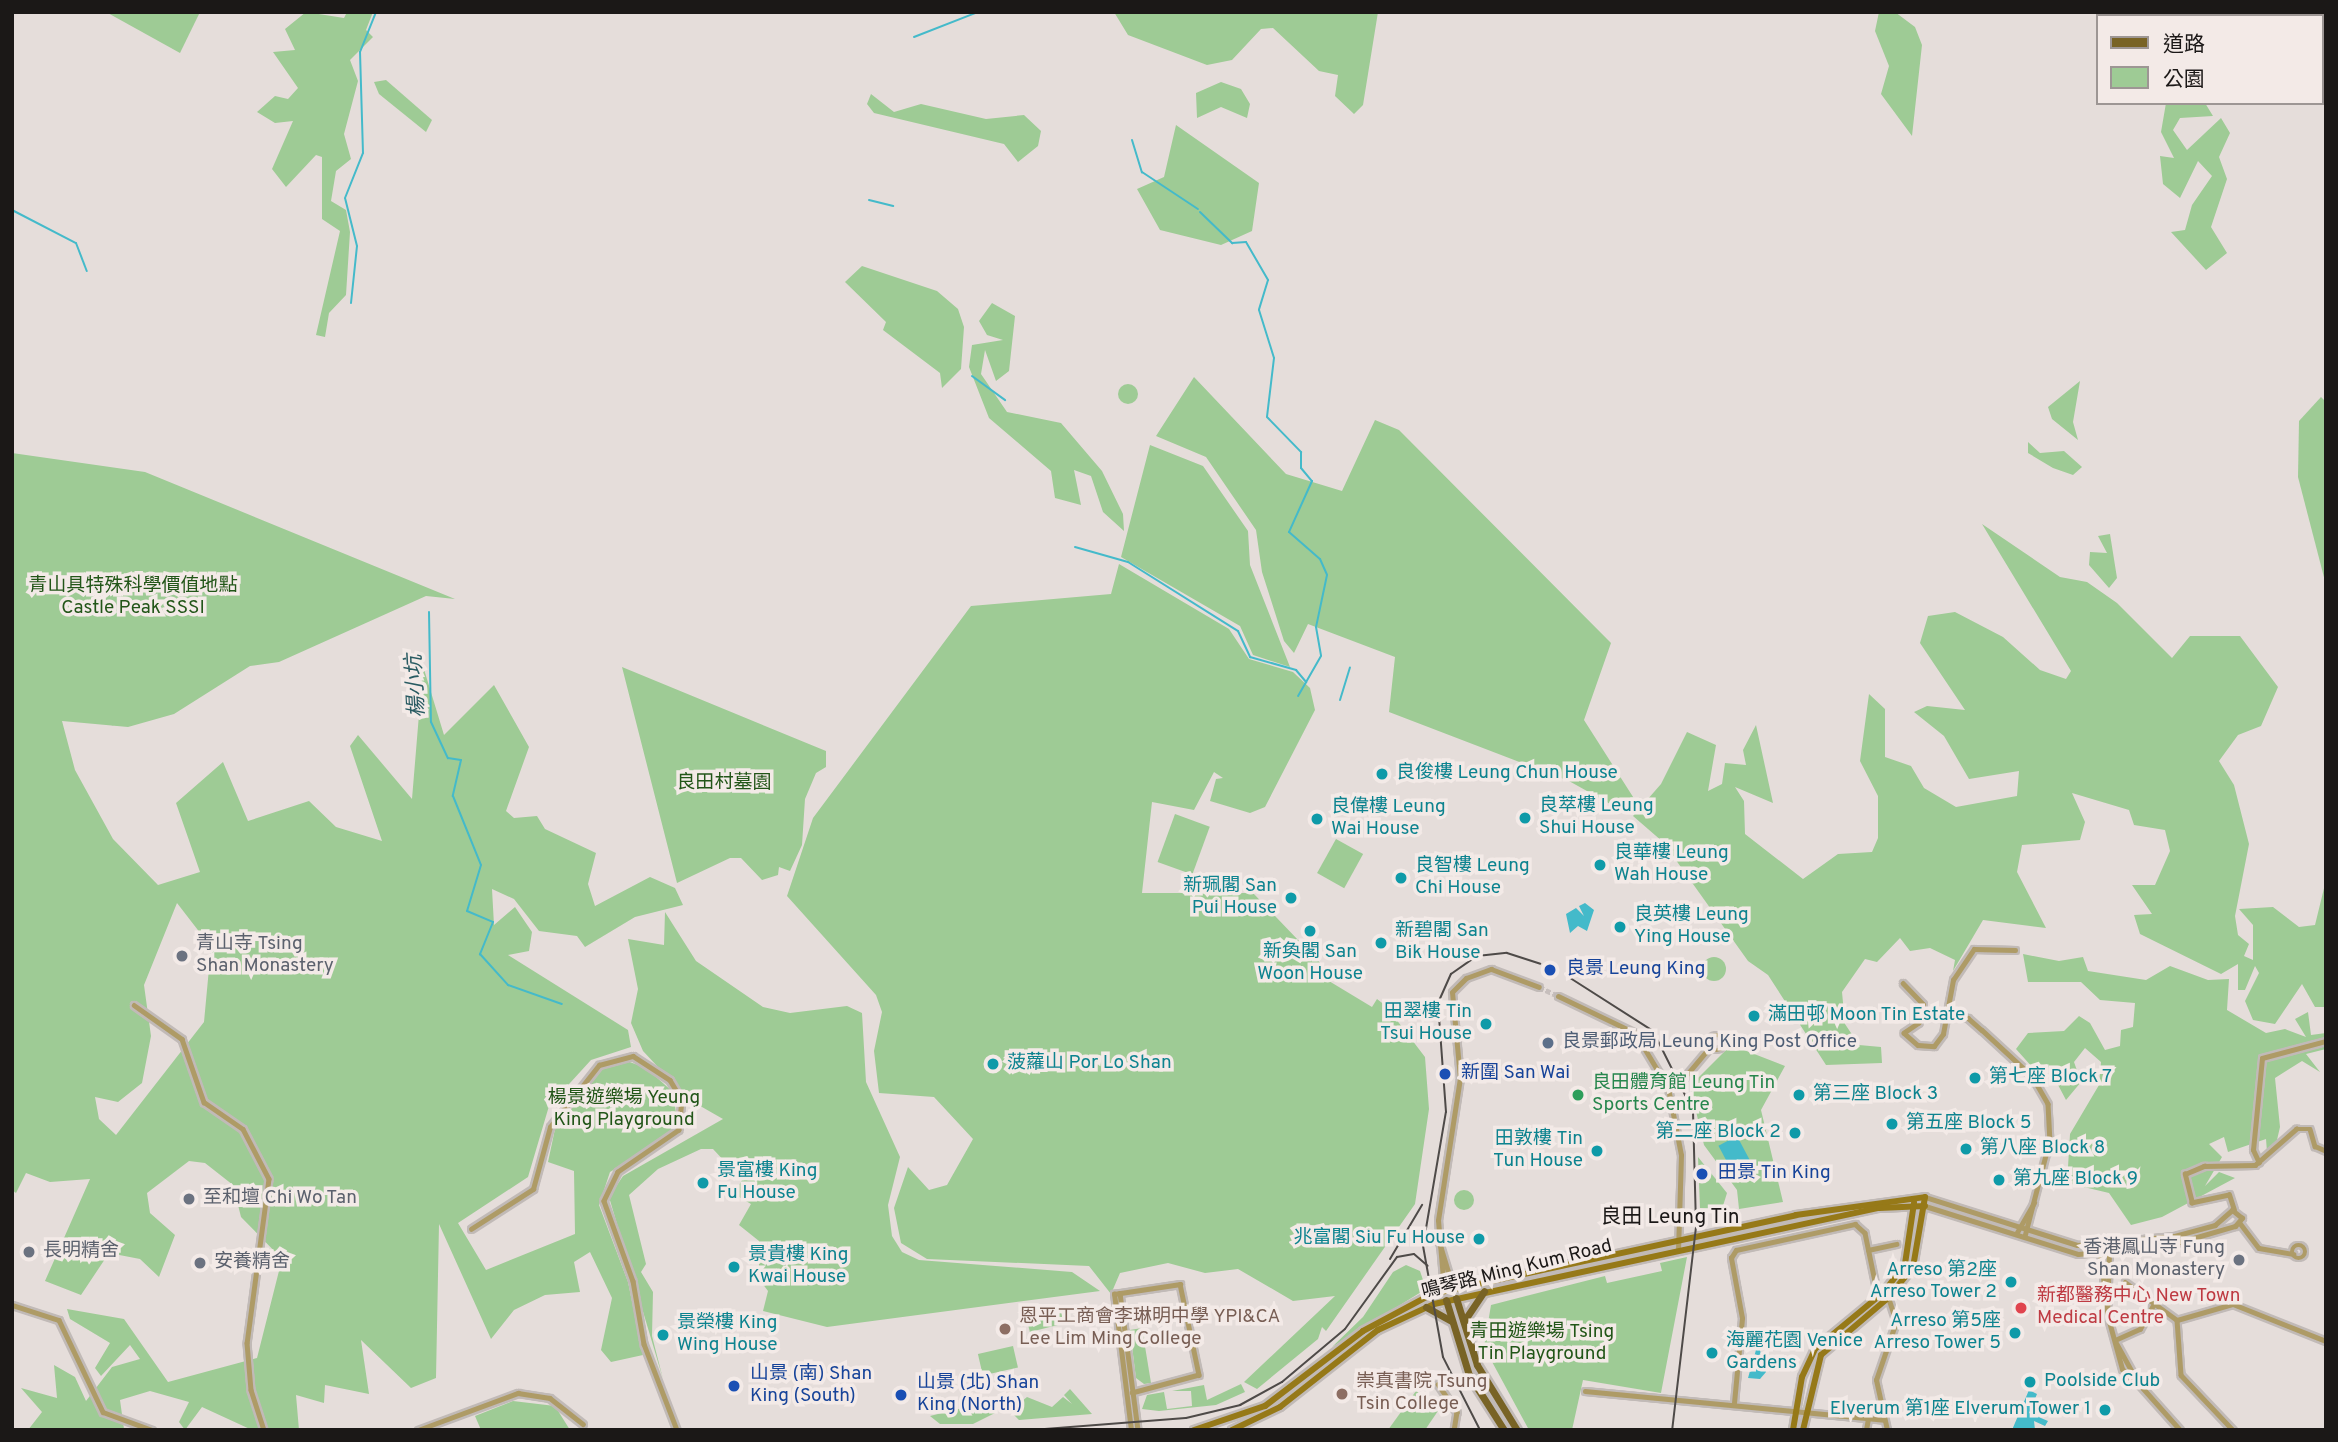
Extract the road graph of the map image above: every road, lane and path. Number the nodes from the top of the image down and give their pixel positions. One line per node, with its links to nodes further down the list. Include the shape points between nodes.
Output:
1 (2015, 950): 6 (street, via 1974,949 1953,980)
2 (1903, 983): 6 (street, via 1923,1004 1919,1023 1904,1033 1912,1041 1934,1046)
3 (1539, 987): 26 (street, via 1490,969 1466,978 1452,992 1460,1089)
4 (1558, 996): 27 (street, via 1630,1029 1654,1059 1679,1123)
5 (134, 1005): 64 (street, via 182,1040 204,1102 243,1129 269,1179 247,1341 251,1390)
6 (1947, 1015): 14 (street, via 1968,1018 2023,1065 2051,1118)
7 (2326, 1041): 11 (street, via 2262,1058 2253,1150)
8 (1710, 1047): 9 (street)
9 (1684, 1078)
10 (2326, 1151): 11 (street, via 2315,1146 2310,1129 2296,1129)
11 (2259, 1163): 17 (street, via 2204,1166 2185,1174 2192,1203 2229,1195)
12 (1913, 1197): 13 (main road, 鳴琴路 Ming Kum Road); 15 (main road); 27 (main road, 鳴琴路 Ming Kum Road)
13 (1925, 1197): 16 (main road); 20 (street)
14 (2036, 1200): 20 (street); 23 (street)
15 (1914, 1206): 16 (main road, 鳴琴路 Ming Kum Road); 31 (main road, 鳴琴路 Ming Kum Road, via 1879,1208); 41 (main road, via 1908,1256)
16 (1925, 1206): 24 (street); 43 (main road, via 1915,1262)
17 (2234, 1210): 18 (street); 19 (street)
18 (2225, 1214): 21 (street); 30 (street, via 2196,1230)
19 (2240, 1223): 21 (street); 35 (street, via 2259,1248)
20 (2019, 1226): 23 (street); 24 (street)
21 (2230, 1226): 34 (street, via 2169,1245)
22 (471, 1229): 66 (street, via 533,1189 554,1120 599,1065 620,1056 637,1058 675,1086 684,1110 679,1130 615,1174 604,1201 633,1281 644,1343)
23 (2028, 1230): 25 (street); 29 (street)
24 (2016, 1234): 25 (street)
25 (2025, 1237): 33 (street, via 2068,1252)
26 (1438, 1239): 37 (street); 38 (street)
27 (1679, 1239): 31 (street); 37 (main road, 鳴琴路 Ming Kum Road)
28 (1896, 1244): 32 (street)
29 (2099, 1245): 30 (street); 33 (street)
30 (2109, 1245): 34 (street)
31 (1678, 1250): 39 (main road, 鳴琴路 Ming Kum Road)
32 (1868, 1250): 41 (street); 57 (street, via 1855,1224 1736,1250 1731,1258 1742,1318)
33 (2100, 1253): 34 (street); 48 (street)
34 (2109, 1253): 48 (street)
35 (2293, 1254)
36 (2125, 1282): 47 (street)
37 (1453, 1288): 38 (main road, 鳴琴路 Ming Kum Road); 42 (main road)
38 (1444, 1290): 44 (main road); 69 (main road, 鳴琴路 Ming Kum Road, via 1363,1331 1265,1406)
39 (1484, 1291): 42 (main road, 鳴琴路 Ming Kum Road); 51 (main road, via 1468,1306)
40 (1117, 1294): 56 (street); 56 (street, via 1182,1286 1199,1370 1194,1381); 67 (street)
41 (1878, 1296): 58 (main road, via 1815,1349)
42 (1456, 1298): 44 (main road, 鳴琴路 Ming Kum Road); 51 (main road)
43 (1888, 1298): 59 (main road, via 1826,1349 1812,1374); 61 (street, via 1895,1324 1876,1380)
44 (1446, 1300): 46 (main road, 鳴琴路 Ming Kum Road); 50 (main road)
45 (12, 1305): 63 (street, via 59,1320 103,1412)
46 (1426, 1307): 50 (main road); 70 (main road, 鳴琴路 Ming Kum Road, via 1367,1338 1280,1407)
47 (2152, 1307): 49 (street); 53 (street, via 2140,1329)
48 (2107, 1310): 53 (street)
49 (2178, 1320): 52 (street, via 2233,1304); 79 (street, via 2181,1375)
50 (1451, 1322): 72 (main road, via 1469,1375)
51 (1464, 1323): 73 (main road, via 1482,1375)
52 (2326, 1341)
53 (2116, 1342): 78 (street, via 2122,1369)
54 (1438, 1384): 71 (street, via 1457,1412)
55 (1585, 1391): 57 (street)
56 (1132, 1393): 68 (street)
57 (1734, 1403): 58 (street)
58 (1796, 1410): 59 (street); 74 (main road)
59 (1805, 1412): 60 (street); 75 (main road)
60 (1868, 1419): 61 (street); 76 (street)
61 (1884, 1420): 77 (street)
62 (583, 1424): 65 (street, via 550,1398 518,1393)
63 (152, 1430)
64 (264, 1430)
65 (418, 1430)
66 (677, 1430)
67 (1131, 1430)
68 (1139, 1430)
69 (1194, 1430)
70 (1231, 1430)
71 (1454, 1430)
72 (1504, 1430)
73 (1517, 1430)
74 (1793, 1430)
75 (1803, 1430)
76 (1866, 1430)
77 (1887, 1430)
78 (2180, 1430)
79 (2233, 1430)

